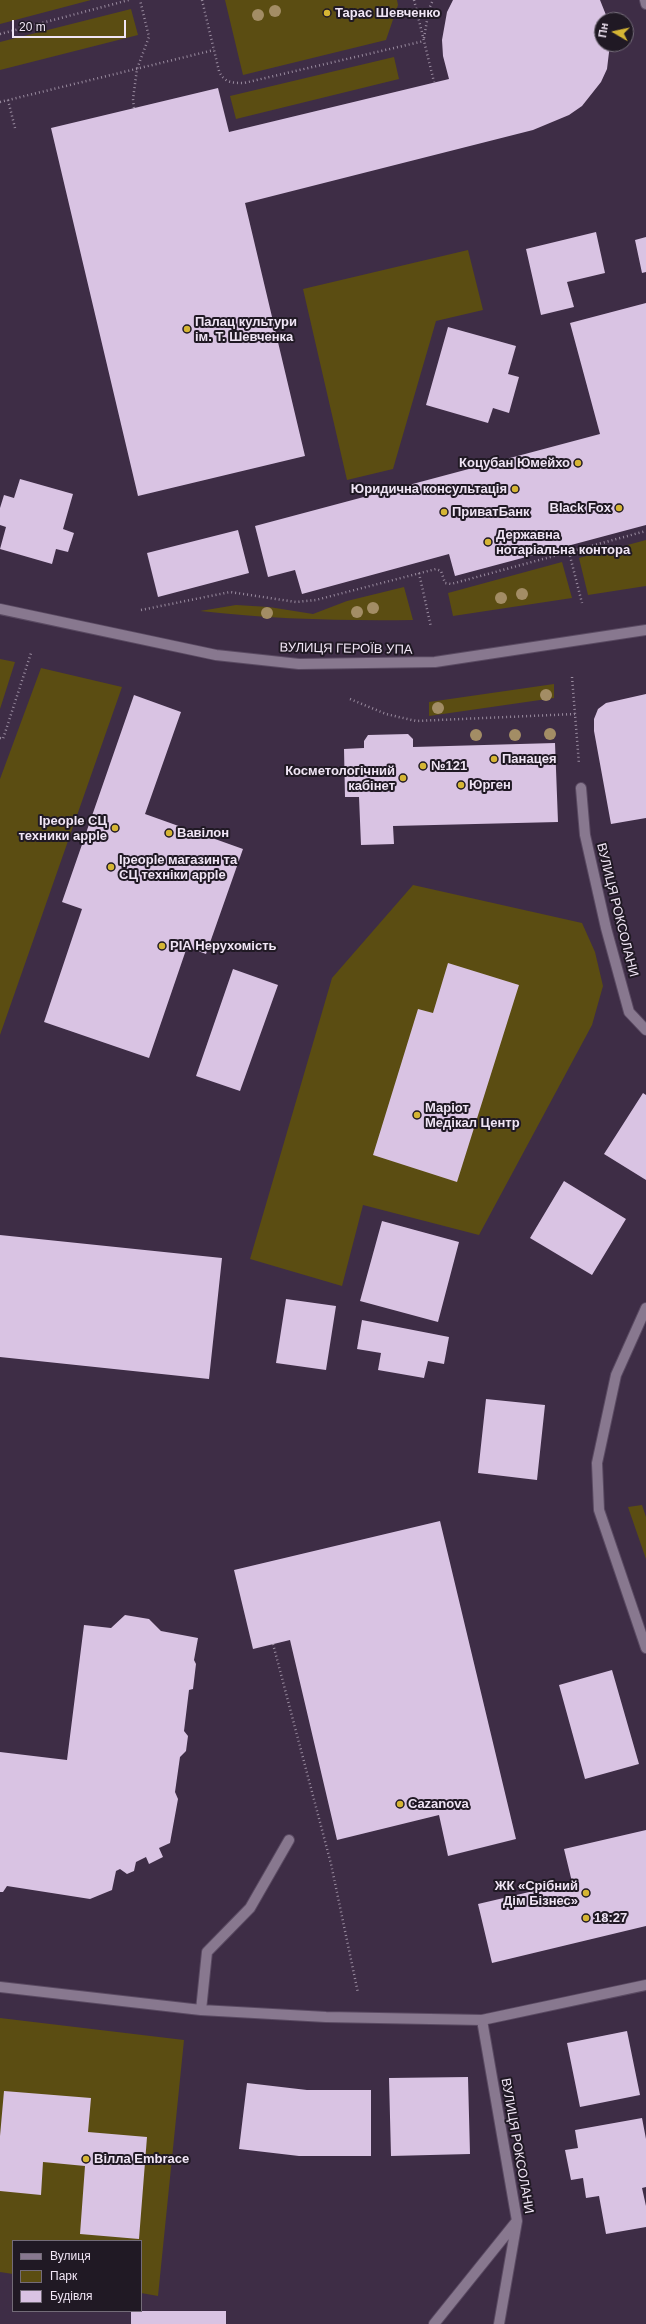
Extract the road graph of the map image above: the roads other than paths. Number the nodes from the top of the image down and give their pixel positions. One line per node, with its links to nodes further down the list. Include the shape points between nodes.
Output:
1 (645, 0): 2 (street)
2 (646, 4)
3 (0, 609): 4 (street, ВУЛИЦЯ ГЕРОЇВ УПА, via 216,655 299,664 435,662)
4 (646, 630)
5 (581, 788): 6 (street, ВУЛИЦЯ РОКСОЛАНИ, via 586,835 606,928 629,1012)
6 (646, 1030)
7 (646, 1308): 8 (street, via 616,1375 597,1463 599,1510)
8 (646, 1648)
9 (288, 1840): 12 (street, via 250,1908 207,1952)
10 (646, 1985): 13 (street)
11 (0, 1987): 12 (street)
12 (201, 2010): 13 (street, via 326,2017)
13 (482, 2020): 14 (street, ВУЛИЦЯ РОКСОЛАНИ)
14 (517, 2221): 15 (street); 16 (street, ВУЛИЦЯ РОКСОЛАНИ)
15 (434, 2324)
16 (499, 2324)

